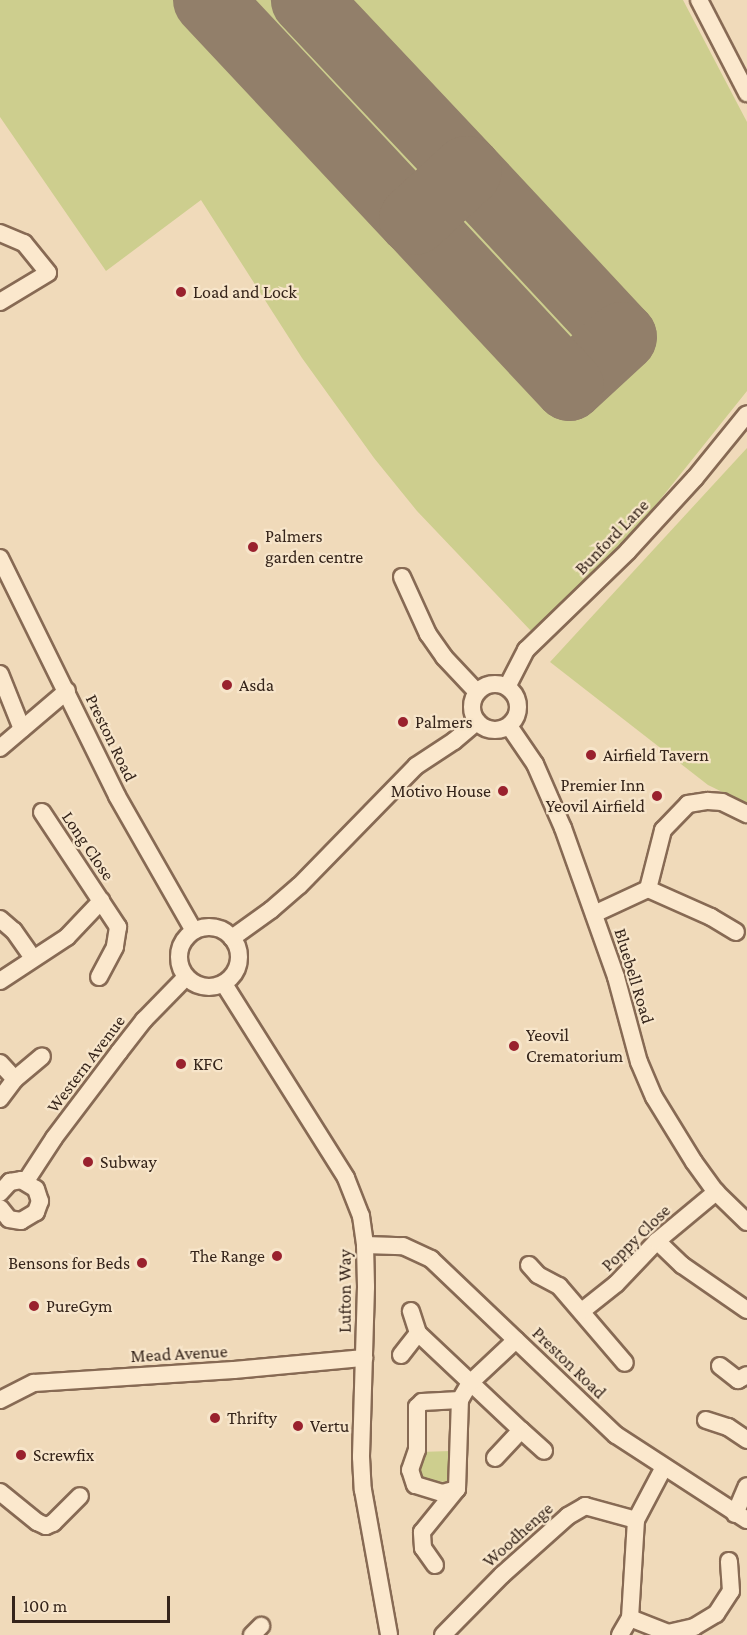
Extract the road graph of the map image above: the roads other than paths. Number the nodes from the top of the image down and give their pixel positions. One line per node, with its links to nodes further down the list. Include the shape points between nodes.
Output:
1 (699, 0): 2 (street)
2 (747, 93)
3 (0, 233): 4 (street, via 24,243 48,273)
4 (0, 302)
5 (747, 414): 9 (street, Bunford Lane, via 628,551 526,651)
6 (0, 558): 10 (street, Preston Road)
7 (402, 577): 11 (street, via 428,634)
8 (0, 674): 14 (street)
9 (507, 687): 11 (street, via 488,685); 13 (street, via 519,706)
10 (67, 691): 14 (street); 22 (street, Preston Road, via 117,796)
11 (477, 692): 12 (street, via 472,707)
12 (477, 722): 13 (street, via 496,731); 24 (street, via 416,766 298,886)
13 (509, 726): 20 (street, Bluebell Road, via 535,764)
14 (22, 729): 15 (street)
15 (0, 748)
16 (42, 812): 19 (street, Long Close)
17 (747, 814): 18 (street, via 722,802 688,804 663,830)
18 (648, 889): 20 (street); 23 (street)
19 (101, 901): 25 (street, Long Close, via 67,937); 26 (street, Long Close, via 118,927 115,947)
20 (594, 914): 36 (street, Bluebell Road, via 639,1062 654,1097)
21 (0, 919): 25 (street)
22 (194, 931): 24 (street, via 210,927); 27 (street, via 179,952)
23 (736, 932)
24 (232, 938): 29 (street, via 237,946 238,965)
25 (33, 958): 28 (street, Long Close)
26 (99, 977)
27 (186, 977): 29 (street, via 204,987); 34 (street, Western Avenue, via 144,1020)
28 (0, 981)
29 (224, 984): 40 (street, Lufton Way, via 346,1178 361,1216)
30 (42, 1056): 32 (street)
31 (0, 1062): 32 (street)
32 (15, 1079): 33 (street)
33 (0, 1099)
34 (26, 1181): 35 (street, via 15,1180); 37 (street, via 39,1194 39,1207 27,1220)
35 (0, 1191)
36 (716, 1192): 38 (street, Bluebell Road); 39 (street, Poppy Close)
37 (3, 1218)
38 (747, 1222)
39 (657, 1241): 42 (street, via 682,1265); 44 (street, Poppy Close, via 616,1284)
40 (365, 1245): 46 (street, Preston Road, via 403,1246 431,1259); 48 (street, Lufton Way)
41 (529, 1265): 44 (street, via 538,1275 559,1286)
42 (747, 1310)
43 (411, 1311): 45 (street)
44 (582, 1311): 49 (street)
45 (418, 1333): 47 (street); 52 (street)
46 (516, 1340): 52 (street); 60 (street, Preston Road, via 616,1435)
47 (401, 1355)
48 (364, 1358): 53 (street, Mead Avenue, via 34,1383); 70 (street, Lufton Way, via 363,1490)
49 (625, 1363)
50 (720, 1366): 51 (street, via 738,1380)
51 (747, 1375)
52 (470, 1383): 54 (street); 56 (street)
53 (0, 1400)
54 (460, 1400): 62 (street); 62 (street, via 422,1402 417,1407 417,1450 408,1485 442,1493)
55 (706, 1420): 57 (street, via 728,1427)
56 (521, 1430): 58 (street); 59 (street)
57 (747, 1440)
58 (544, 1451)
59 (495, 1458)
60 (664, 1467): 65 (street, Preston Road); 66 (street)
61 (747, 1486): 65 (street)
62 (457, 1489): 68 (street, via 422,1532 423,1548)
63 (0, 1492): 64 (street, via 46,1526)
64 (80, 1496)
65 (741, 1517)
66 (636, 1520): 69 (street); 71 (street, Woodhenge, via 585,1506 568,1516)
67 (729, 1561): 69 (street, via 730,1590 716,1614 694,1627 668,1633)
68 (435, 1565)
69 (630, 1618): 72 (street)
70 (389, 1635)
71 (443, 1635)
72 (620, 1635)

